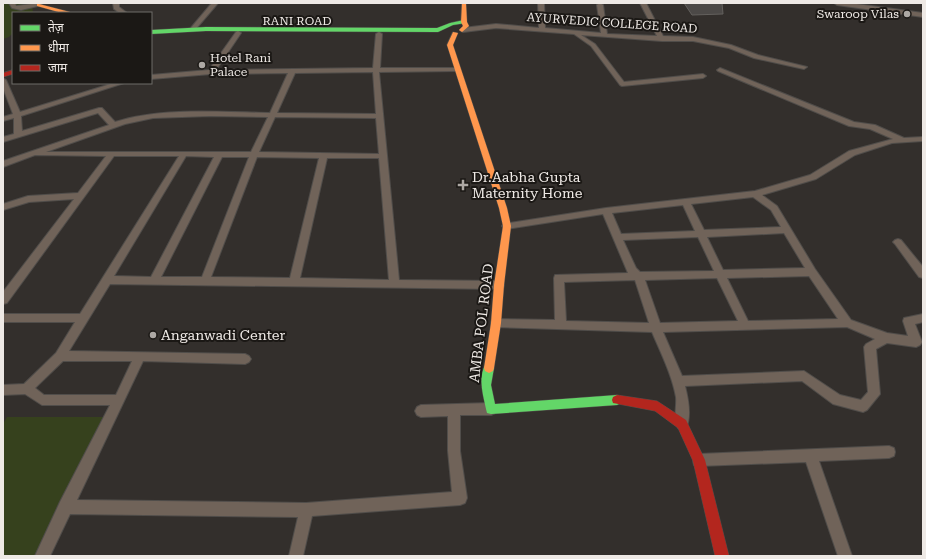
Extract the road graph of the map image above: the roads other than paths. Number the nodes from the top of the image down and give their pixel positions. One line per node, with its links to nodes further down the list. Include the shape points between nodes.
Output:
1 (12, 3): 8 (street, via 21,8)
2 (116, 3): 12 (street, via 116,8)
3 (215, 3): 16 (street)
4 (464, 3): 14 (main road, AMBA POL ROAD)
5 (541, 3): 15 (street)
6 (643, 3): 24 (street)
7 (837, 3): 13 (street)
8 (38, 4): 10 (main road); 11 (main road)
9 (600, 5): 22 (street)
10 (46, 12)
11 (65, 12)
12 (122, 12)
13 (923, 15)
14 (461, 28): 15 (street, AYURVEDIC COLLEGE ROAD, via 496,26); 18 (main road); 18 (main road, via 452,24); 26 (main road, AMBA POL ROAD, via 450,45)
15 (542, 29): 21 (street, AYURVEDIC COLLEGE ROAD)
16 (192, 30): 17 (main road); 18 (main road)
17 (152, 32)
18 (441, 32): 20 (main road, RANI ROAD)
19 (238, 33): 20 (main road, RANI ROAD); 23 (main road, RANI ROAD); 29 (street)
20 (379, 34): 28 (street)
21 (575, 34): 22 (street, AYURVEDIC COLLEGE ROAD); 31 (street, via 593,44 622,84)
22 (604, 36): 24 (street, AYURVEDIC COLLEGE ROAD)
23 (152, 37)
24 (662, 38): 25 (street, AYURVEDIC COLLEGE ROAD, via 693,38 731,47 756,57)
25 (804, 67)
26 (457, 70): 28 (street); 57 (main road, AMBA POL ROAD)
27 (720, 70): 41 (street, via 852,124 872,127)
28 (376, 71): 30 (street); 37 (street)
29 (211, 72): 30 (street); 32 (street)
30 (292, 72): 36 (street)
31 (702, 76)
32 (152, 77)
33 (3, 80): 35 (street)
34 (118, 84): 35 (street)
35 (17, 114): 38 (street); 40 (street)
36 (272, 115): 37 (street); 39 (street, via 153,116); 48 (street)
37 (380, 116): 50 (street)
38 (3, 119)
39 (114, 126): 40 (street, via 99,110); 44 (street)
40 (18, 135): 43 (street)
41 (901, 139): 42 (street); 52 (street, via 852,154 813,177)
42 (923, 139)
43 (3, 140)
44 (29, 154): 45 (street); 51 (street)
45 (112, 154): 46 (street); 53 (street)
46 (184, 154): 47 (street); 66 (street)
47 (219, 154): 48 (street); 67 (street)
48 (254, 155): 49 (street); 68 (street)
49 (324, 155): 50 (street); 69 (street)
50 (383, 156): 70 (street)
51 (3, 164)
52 (755, 194): 54 (street); 58 (street, via 774,208)
53 (80, 196): 55 (street, via 28,199); 72 (street)
54 (685, 201): 56 (street); 59 (street)
55 (3, 207)
56 (606, 211): 57 (street); 60 (street)
57 (507, 226): 71 (main road, AMBA POL ROAD)
58 (787, 230): 59 (street); 62 (street)
59 (700, 232): 60 (street); 64 (street)
60 (617, 236): 65 (street, via 632,270)
61 (898, 242): 63 (street)
62 (812, 272): 64 (street); 77 (street)
63 (923, 274)
64 (720, 275): 65 (street); 79 (street)
65 (639, 277): 78 (street, via 558,278); 80 (street)
66 (106, 280): 67 (street); 74 (street)
67 (154, 281): 68 (street)
68 (205, 281): 69 (street)
69 (294, 282): 70 (street)
70 (394, 284): 71 (street)
71 (498, 285): 76 (main road, AMBA POL ROAD)
72 (3, 300)
73 (3, 318): 74 (street)
74 (81, 318): 82 (street)
75 (923, 318): 81 (street, via 908,321 916,342)
76 (496, 322): 78 (street); 89 (main road, AMBA POL ROAD, via 486,385)
77 (847, 323): 79 (street); 81 (street)
78 (561, 325): 80 (street)
79 (745, 325): 80 (street)
80 (656, 328): 85 (street)
81 (886, 338): 85 (street, via 870,347 874,394 863,406 837,400 804,376)
82 (60, 356): 83 (street); 86 (street)
83 (140, 356): 84 (street); 88 (street)
84 (245, 359)
85 (678, 381): 92 (street, via 682,399)
86 (27, 388): 87 (street); 88 (street, via 42,400)
87 (3, 390)
88 (119, 400): 96 (street)
89 (491, 409): 90 (street); 92 (main road, via 619,400 657,406)
90 (454, 410): 91 (street); 97 (street, via 454,451 460,498)
91 (421, 411)
92 (682, 424): 95 (main road)
93 (889, 452): 94 (street)
94 (811, 456): 95 (street); 101 (street)
95 (699, 460): 100 (main road)
96 (65, 508): 97 (street); 98 (street)
97 (306, 510): 99 (street)
98 (42, 556)
99 (296, 556)
100 (722, 556)
101 (845, 556)

